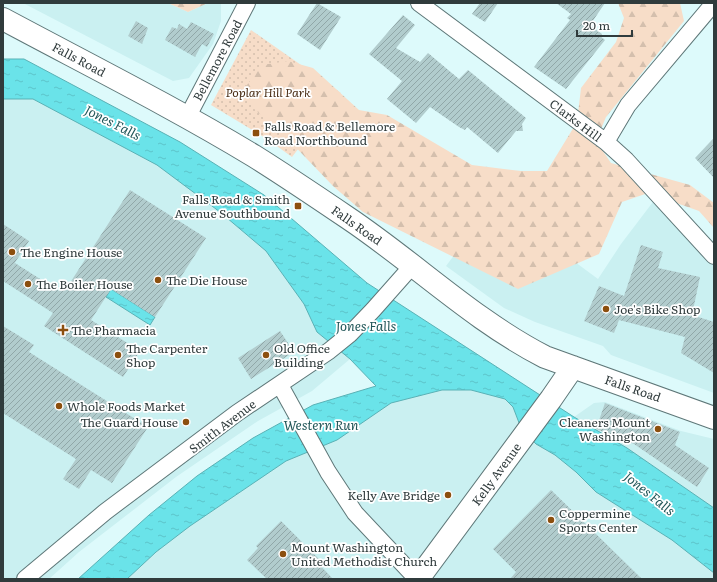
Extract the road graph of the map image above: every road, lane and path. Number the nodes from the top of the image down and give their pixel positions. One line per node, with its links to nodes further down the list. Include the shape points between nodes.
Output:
1 (247, 3): 5 (street, Bellemore Road)
2 (419, 3): 6 (street, Clarks Hill)
3 (714, 3): 6 (street, via 628,104)
4 (3, 19): 5 (main road, Falls Road)
5 (187, 118): 8 (main road, Falls Road, via 255,157 343,215)
6 (606, 142): 7 (street, Clarks Hill, via 626,160)
7 (714, 256)
8 (412, 266): 9 (main road, Falls Road, via 508,337 545,357); 10 (street, Smith Avenue, via 350,334)
9 (572, 367): 11 (main road, Falls Road); 13 (main road, Kelly Avenue)
10 (280, 385): 12 (street, Smith Avenue, via 237,413 114,505); 13 (street, via 328,472 355,513)
11 (714, 418)
12 (25, 579)
13 (418, 579)

